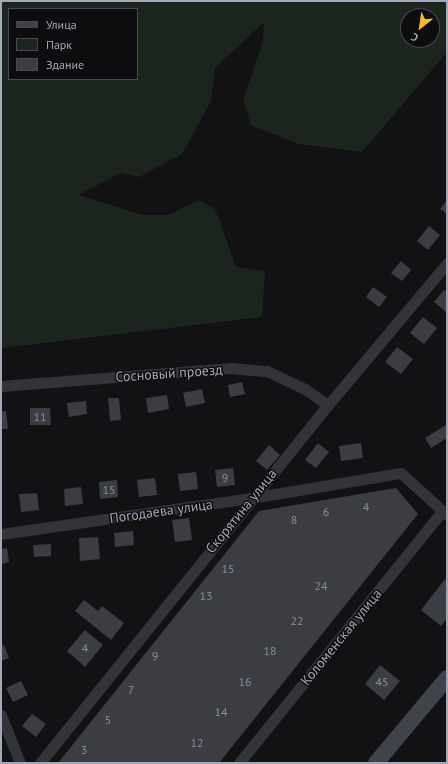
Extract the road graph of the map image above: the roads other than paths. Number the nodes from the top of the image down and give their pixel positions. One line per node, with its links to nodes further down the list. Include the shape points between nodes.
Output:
1 (447, 263): 3 (street, Скорятина улица)
2 (1, 386): 3 (street, Сосновый проезд, via 230,368 267,372 305,389)
3 (328, 404): 4 (street, Скорятина улица)
4 (252, 498): 5 (street, Погодаева улица, via 401,474); 6 (street, Погодаева улица); 10 (street, Скорятина улица)
5 (445, 513): 11 (street, Коломенская улица)
6 (1, 534)
7 (447, 678): 12 (street)
8 (1, 715): 9 (street)
9 (20, 763)
10 (40, 763)
11 (239, 763)
12 (376, 763)

